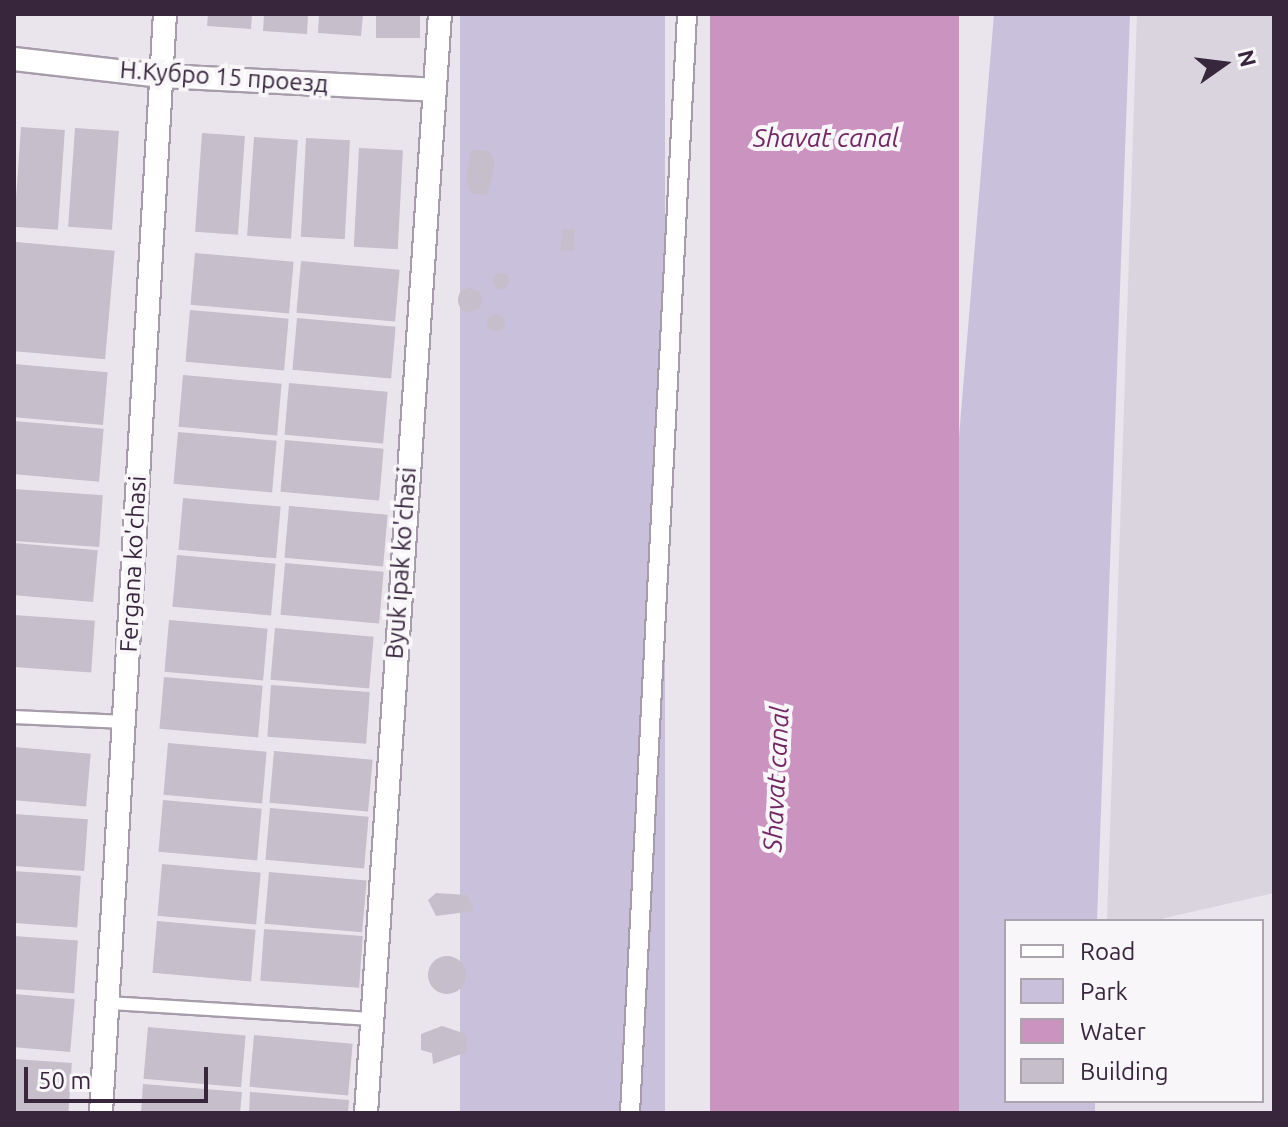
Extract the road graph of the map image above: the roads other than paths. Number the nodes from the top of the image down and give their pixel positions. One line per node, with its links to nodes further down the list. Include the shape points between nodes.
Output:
1 (165, 14): 5 (street, Fergana ko'chasi)
2 (440, 14): 6 (street, Byuk ipak ko'chasi)
3 (687, 14): 13 (street)
4 (14, 59): 5 (street, Н.Кубро 15 проезд)
5 (162, 76): 6 (street, Н.Кубро 15 проезд); 8 (street, Fergana ko'chasi)
6 (434, 90): 10 (street, Byuk ipak ko'chasi)
7 (14, 717): 8 (lane)
8 (125, 722): 9 (street, Fergana ko'chasi)
9 (109, 1003): 10 (lane); 11 (street, Fergana ko'chasi)
10 (370, 1019): 12 (street, Byuk ipak ko'chasi)
11 (101, 1113)
12 (366, 1113)
13 (630, 1113)

